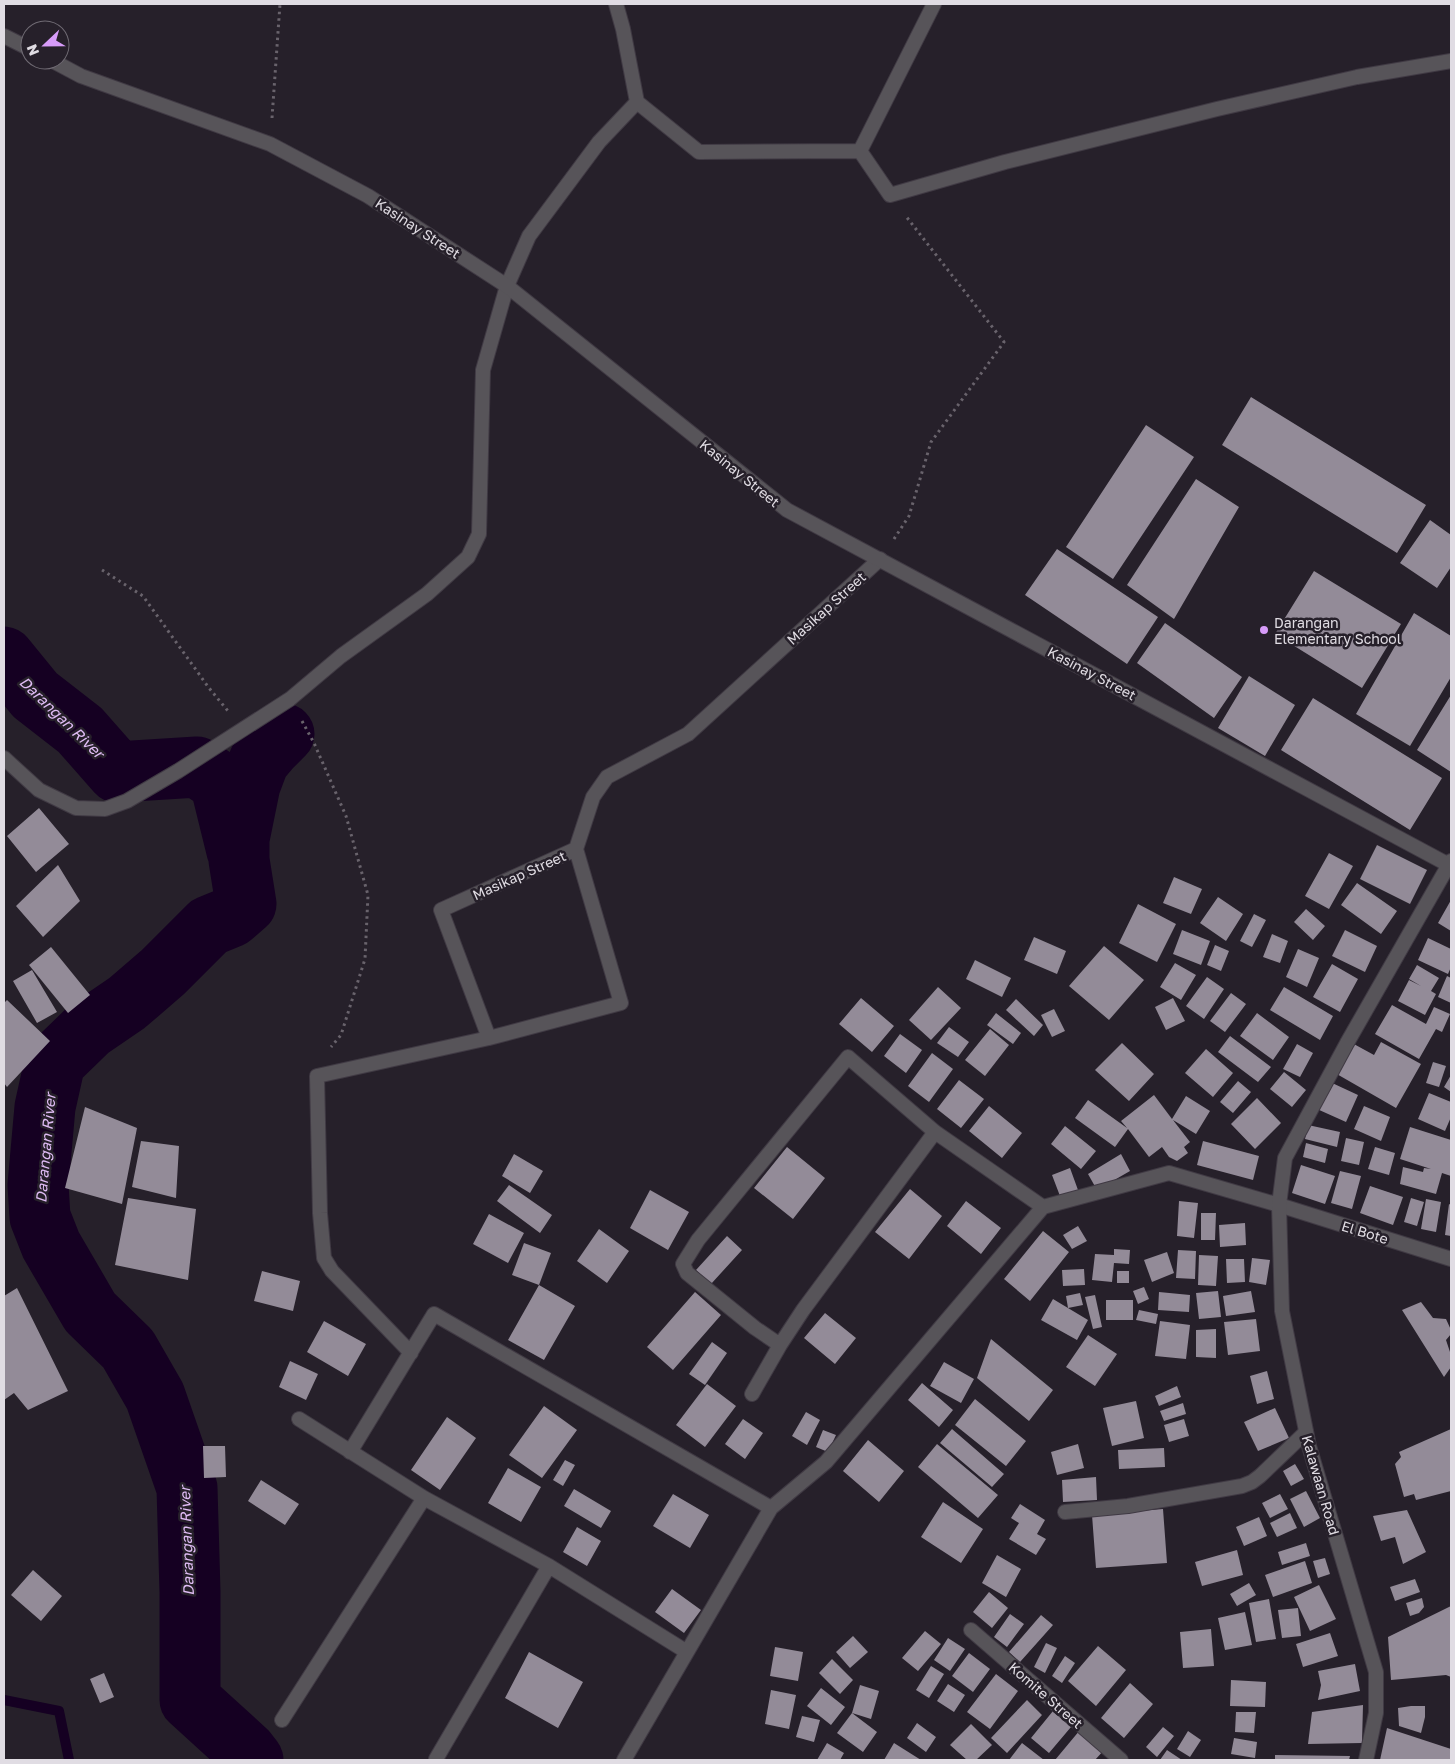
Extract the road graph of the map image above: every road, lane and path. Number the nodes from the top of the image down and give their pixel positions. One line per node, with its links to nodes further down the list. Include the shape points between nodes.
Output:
1 (280, 4): 9 (path)
2 (616, 4): 8 (street)
3 (934, 4): 10 (street)
4 (4, 36): 5 (street)
5 (20, 44)
6 (1451, 60): 11 (street, via 1227,107 1005,162)
7 (70, 70): 9 (street, Kasinay Street)
8 (638, 102): 10 (street, via 699,152); 12 (street, via 599,142 529,236)
9 (270, 144): 12 (street, Kasinay Street, via 368,196)
10 (860, 151): 11 (street)
11 (890, 195): 13 (path, via 1004,342 931,442 909,516)
12 (507, 286): 13 (street, Kasinay Street, via 787,510); 15 (street, via 483,370 479,534 468,557 427,594 341,656)
13 (880, 559): 18 (street, Masikap Street, via 688,734 607,777 593,797); 19 (street, Kasinay Street)
14 (102, 570): 16 (path, via 143,596 208,688)
15 (290, 699): 16 (street); 21 (path, via 314,743 346,816 368,895 365,959 341,1035 317,1065)
16 (243, 728): 17 (street, via 127,801 105,809 76,808 39,790)
17 (4, 758)
18 (576, 849): 20 (street, Masikap Street, via 440,910); 20 (street, via 621,1003)
19 (1450, 863): 23 (street, Kalawaan Road, via 1285,1158)
20 (489, 1038): 21 (street)
21 (317, 1076): 27 (street, via 324,1258 332,1271)
22 (936, 1132): 24 (street); 26 (street); 26 (street, via 848,1057 698,1240 682,1264 687,1273)
23 (1279, 1205): 24 (street, El Bote, via 1169,1173); 25 (street, El Bote); 30 (street, Kalawaan Road, via 1282,1311)
24 (1043, 1207): 33 (street, via 826,1462)
25 (1451, 1259)
26 (780, 1345): 28 (street)
27 (411, 1352): 31 (street); 33 (street, via 434,1314)
28 (752, 1394)
29 (299, 1419): 31 (street)
30 (1306, 1432): 34 (street, via 1260,1476 1242,1486 1128,1506); 42 (street, Kalawaan Road, via 1376,1672 1376,1713)
31 (350, 1452): 32 (street)
32 (424, 1498): 35 (street); 38 (street)
33 (772, 1508): 37 (street)
34 (1065, 1512)
35 (549, 1566): 37 (street); 39 (street)
36 (971, 1630): 41 (street, Komite Street)
37 (687, 1652): 40 (street)
38 (282, 1720)
39 (436, 1759)
40 (624, 1760)
41 (1120, 1760)
42 (1366, 1760)

